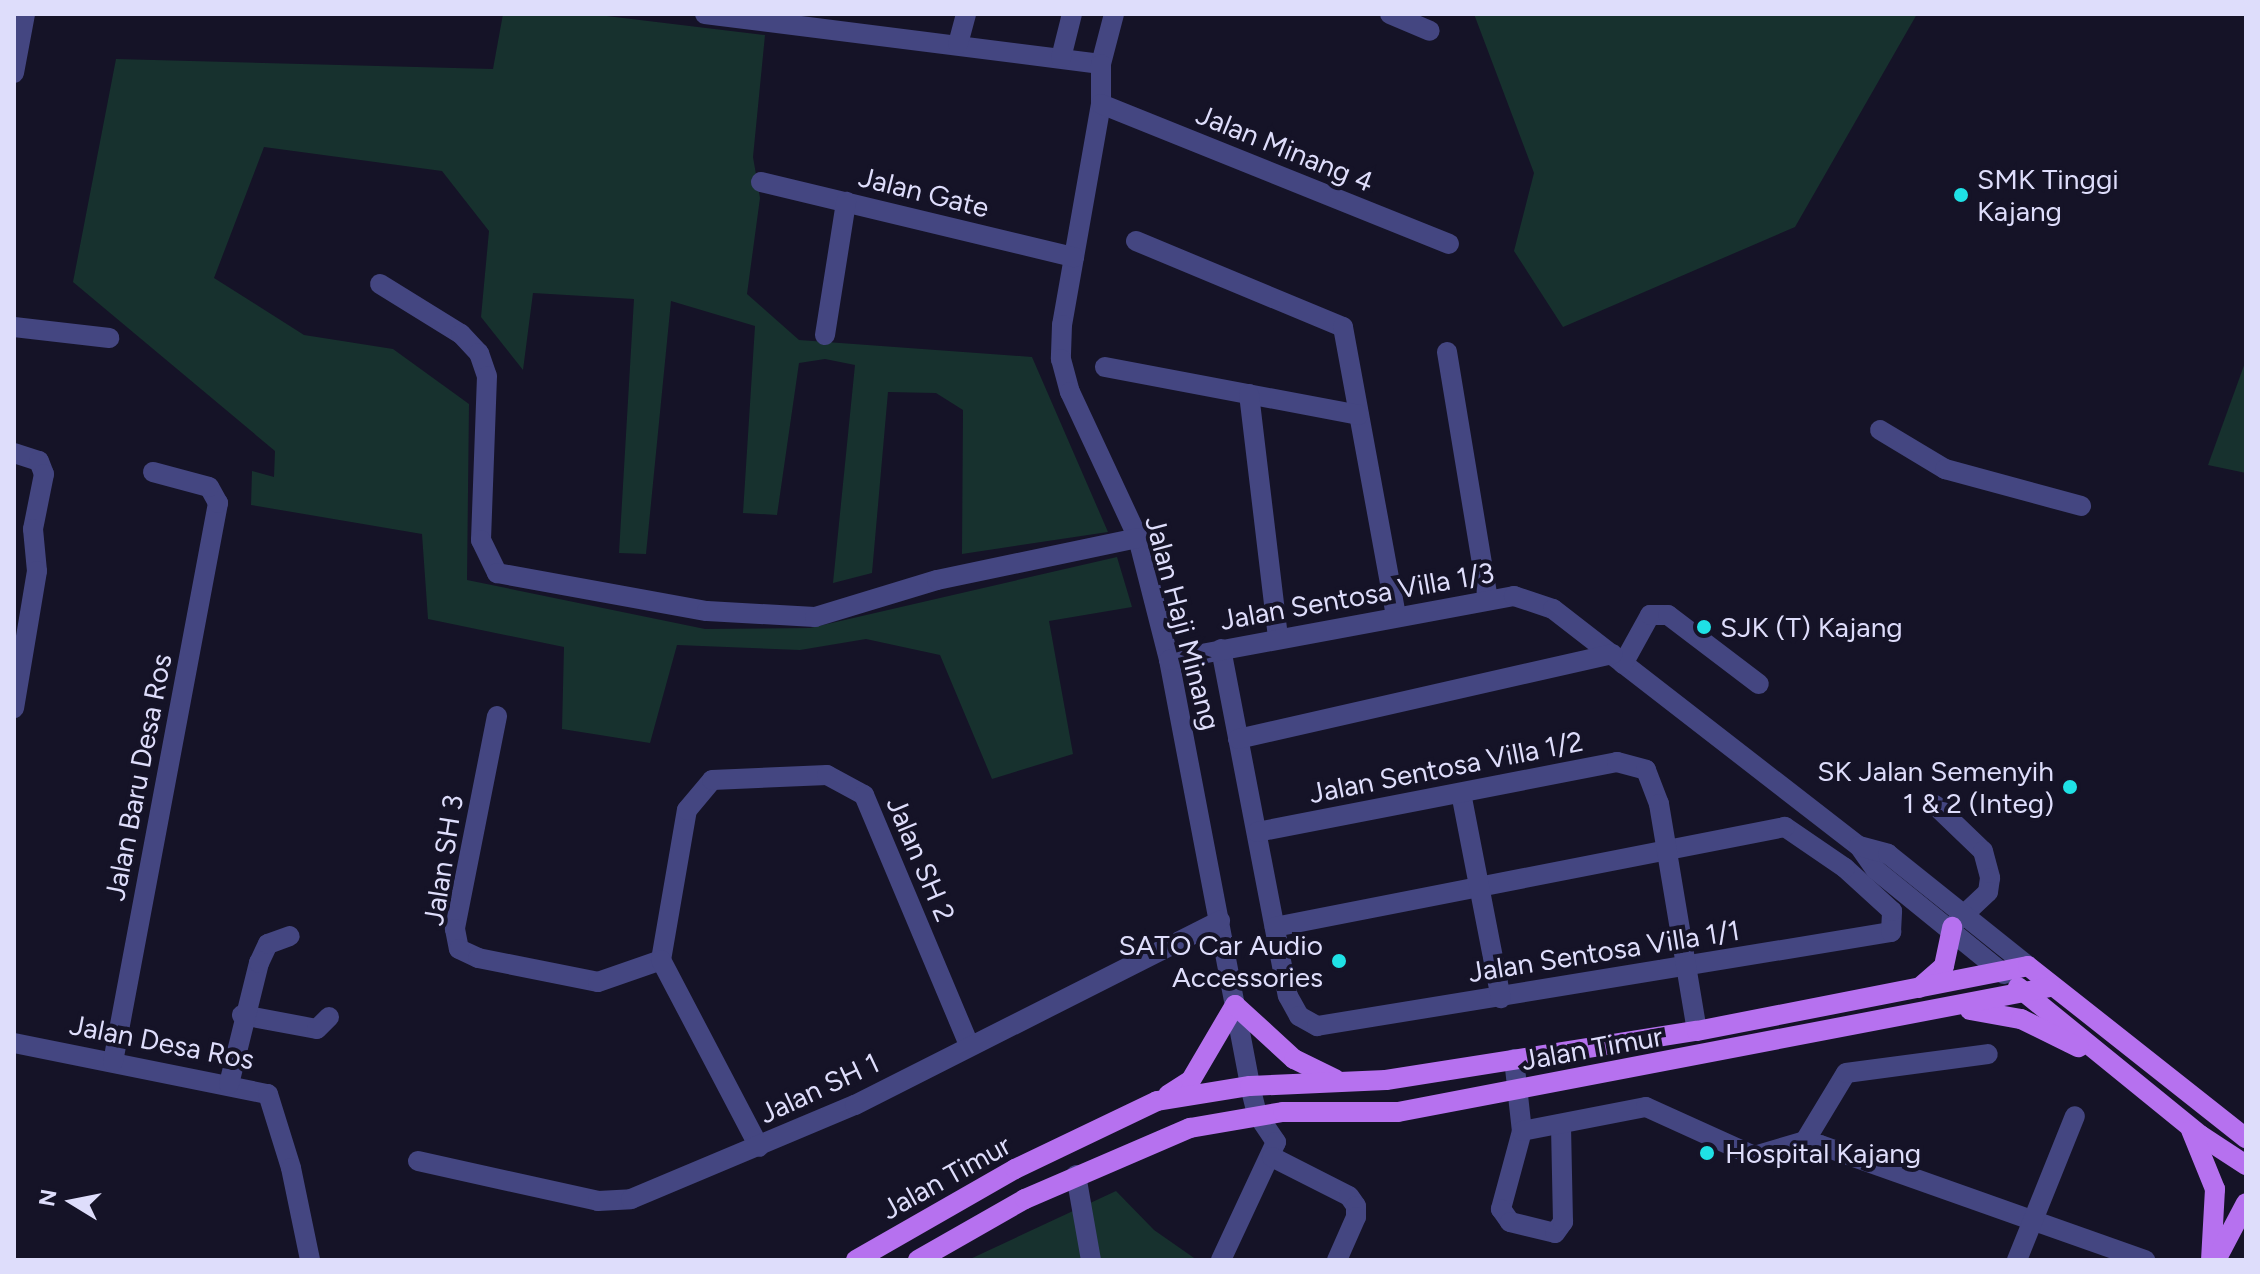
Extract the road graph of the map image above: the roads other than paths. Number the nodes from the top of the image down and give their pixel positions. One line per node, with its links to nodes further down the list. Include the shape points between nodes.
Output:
1 (25, 14): 13 (street)
2 (705, 14): 7 (street)
3 (966, 14): 10 (street)
4 (1072, 14): 11 (street)
5 (1114, 14): 12 (street, Jalan Haji Minang)
6 (1390, 14): 9 (street)
7 (732, 15): 8 (street)
8 (856, 23): 10 (street)
9 (1430, 31)
10 (958, 44): 11 (street)
11 (1061, 58): 12 (street)
12 (1101, 64): 14 (street, Jalan Haji Minang)
13 (14, 73)
14 (1101, 104): 18 (street, Jalan Minang 4); 19 (street, Jalan Haji Minang)
15 (761, 182): 16 (street, Jalan Gate)
16 (846, 202): 19 (street, Jalan Gate); 22 (street)
17 (1136, 241): 27 (street, via 1343,327)
18 (1449, 244)
19 (1074, 257): 32 (street, Jalan Haji Minang, via 1061,359 1070,392)
20 (380, 284): 32 (street, via 461,334 479,353 487,376 481,540 497,573 707,611 815,617 937,580)
21 (14, 327): 23 (street)
22 (825, 335)
23 (109, 338)
24 (1447, 352): 33 (street)
25 (1105, 367): 26 (street)
26 (1249, 394): 27 (street); 35 (street)
27 (1359, 415): 34 (street)
28 (1880, 430): 31 (street, via 1945,469)
29 (14, 453): 40 (street, via 39,461 44,474 33,529 37,571)
30 (153, 472): 70 (street, Jalan Baru Desa Ros, via 209,487 218,503)
31 (2081, 506)
32 (1138, 538): 38 (street, Jalan Haji Minang)
33 (1488, 600): 34 (street, Jalan Sentosa Villa 1/3); 37 (street, Jalan Sentosa Villa 1/3, via 1514,596 1553,609)
34 (1396, 616): 35 (street, Jalan Sentosa Villa 1/3)
35 (1278, 637): 36 (street, Jalan Sentosa Villa 1/3)
36 (1221, 649): 38 (street, Jalan Sentosa Villa 1/3); 42 (street)
37 (1618, 659): 39 (street, via 1650,615 1668,615); 42 (street); 48 (street, Jalan Sentosa Villa 1/3, via 1859,846 1876,870)
38 (1169, 660): 49 (street, Jalan Haji Minang)
39 (1759, 684)
40 (14, 708)
41 (497, 716): 52 (street, Jalan SH 3, via 455,929 459,949 478,958 598,982)
42 (1238, 739): 45 (street)
43 (1461, 793): 45 (street, Jalan Sentosa Villa 1/2); 46 (street, Jalan Sentosa Villa 1/2, via 1617,762 1646,770 1659,804); 47 (street)
44 (1935, 805): 48 (street, via 1983,851 1986,865 1988,892)
45 (1257, 832): 50 (street)
46 (1667, 852): 47 (street); 53 (street); 53 (street, Jalan Sentosa Villa 1/1, via 1785,827 1845,868 1892,911 1891,932)
47 (1479, 887): 50 (street); 59 (street)
48 (1958, 920): 54 (street); 55 (street); 57 (main road, via 1944,966)
49 (1220, 921): 60 (street, Jalan Haji Minang); 66 (street, Jalan SH 1)
50 (1275, 927): 59 (street, Jalan Sentosa Villa 1/1, via 1288,996 1299,1016 1317,1026)
51 (290, 936): 62 (street, via 268,944)
52 (661, 960): 66 (street, Jalan SH 2, via 687,810 712,780 827,775 864,795); 85 (street)
53 (1686, 966): 59 (street, Jalan Sentosa Villa 1/1); 64 (street)
54 (2028, 966): 55 (main road, Jalan Timur); 56 (main road)
55 (2004, 974): 57 (main road, Jalan Timur); 58 (main road)
56 (2050, 987): 58 (main road, Jalan Timur); 76 (main road)
57 (1916, 990): 64 (main road, Jalan Timur)
58 (2026, 994): 61 (main road, Jalan Timur); 67 (main road)
59 (1501, 998)
60 (1235, 1005): 71 (main road, via 1294,1059); 73 (street, Jalan Haji Minang); 75 (main road, via 1191,1080)
61 (1953, 1008): 67 (main road, via 2021,1019 2072,1046); 74 (main road, Jalan Timur)
62 (242, 1015): 63 (street, via 317,1029); 72 (street)
63 (329, 1017)
64 (1697, 1031): 69 (main road, Jalan Timur)
65 (14, 1043): 70 (street, Jalan Desa Ros)
66 (969, 1045): 85 (street, Jalan SH 1, via 855,1105)
67 (2094, 1049): 81 (main road)
68 (1988, 1054): 84 (street, via 1846,1073)
69 (1514, 1059): 71 (main road, Jalan Timur); 74 (street)
70 (113, 1062): 72 (street, Jalan Desa Ros)
71 (1342, 1082): 73 (main road, Jalan Timur)
72 (229, 1084): 92 (street, Jalan Desa Ros, via 268,1094 291,1168)
73 (1250, 1086): 75 (main road, Jalan Timur); 77 (street, Jalan Haji Minang)
74 (1517, 1090): 77 (main road, Jalan Timur, via 1398,1112); 82 (street)
75 (1157, 1101): 93 (main road, Jalan Timur, via 1015,1169)
76 (2204, 1107): 79 (main road); 83 (main road)
77 (1257, 1114): 86 (street, Jalan Haji Minang, via 1276,1142); 89 (main road, Jalan Timur, via 1190,1128)
78 (2075, 1116): 91 (street)
79 (2246, 1121)
80 (1561, 1124): 82 (street); 82 (street, via 1567,1209 1555,1233 1510,1222 1501,1209); 84 (street, via 1654,1109 1754,1156)
81 (2189, 1126): 88 (main road); 100 (main road, via 2215,1189)
82 (1522, 1131)
83 (2246, 1138)
84 (1805, 1141): 91 (street)
85 (759, 1147): 87 (street, Jalan SH 1, via 631,1199 598,1201)
86 (1272, 1157): 96 (street); 97 (street, via 1349,1196 1356,1206)
87 (418, 1161)
88 (2246, 1165)
89 (1076, 1175): 94 (main road, Jalan Timur); 95 (street)
90 (2246, 1203): 100 (main road)
91 (2032, 1219): 98 (street); 99 (street)
92 (310, 1260)
93 (856, 1260)
94 (918, 1260)
95 (1091, 1260)
96 (1221, 1260)
97 (1337, 1260)
98 (2017, 1260)
99 (2145, 1260)
100 (2213, 1260)

